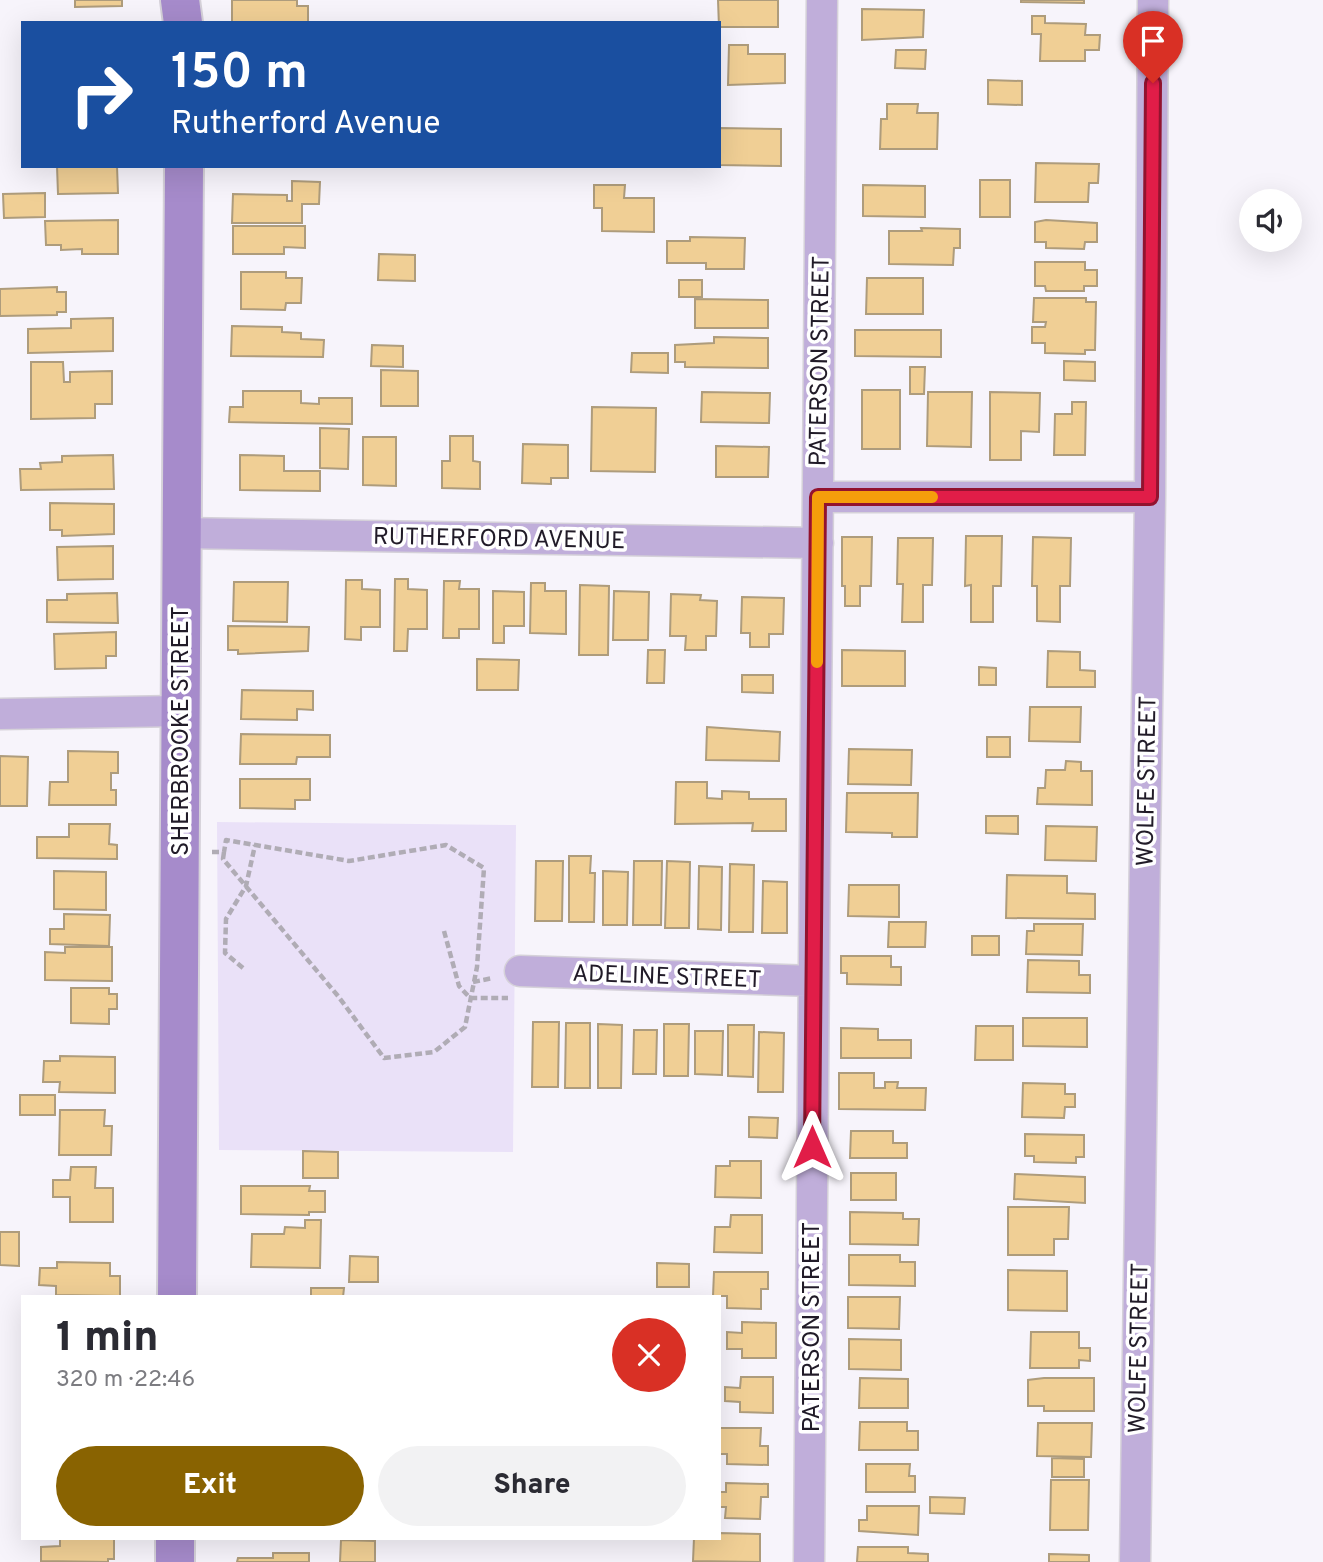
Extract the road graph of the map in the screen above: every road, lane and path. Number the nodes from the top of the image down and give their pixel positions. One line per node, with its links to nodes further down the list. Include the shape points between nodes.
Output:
1 (180, 0): 4 (main road)
2 (822, 0): 6 (street, PATERSON STREET)
3 (1153, 0): 7 (street, WOLFE STREET)
4 (183, 21)
5 (184, 168): 8 (main road, SHERBROOKE STREET)
6 (818, 497): 7 (street); 9 (street, PATERSON STREET)
7 (1150, 497): 25 (street, WOLFE STREET)
8 (180, 533): 9 (street, RUTHERFORD AVENUE); 10 (main road, SHERBROOKE STREET)
9 (818, 543): 18 (street, PATERSON STREET)
10 (180, 710): 11 (street); 21 (main road, SHERBROOKE STREET)
11 (0, 714)
12 (255, 845): 14 (path, via 226,840); 15 (path); 20 (path, via 349,861 446,845 484,868 477,967)
13 (211, 852): 14 (path)
14 (224, 852): 15 (path, via 223,859)
15 (246, 886): 17 (path, via 226,919 225,954); 20 (path, via 384,1058 434,1052 465,1027)
16 (444, 931): 20 (path, via 459,986)
17 (243, 968)
18 (813, 981): 19 (street, ADELINE STREET); 24 (street, PATERSON STREET)
19 (515, 984): 20 (path)
20 (470, 998)
21 (177, 1295)
22 (175, 1540): 23 (main road)
23 (175, 1562)
24 (809, 1562)
25 (1135, 1562)

